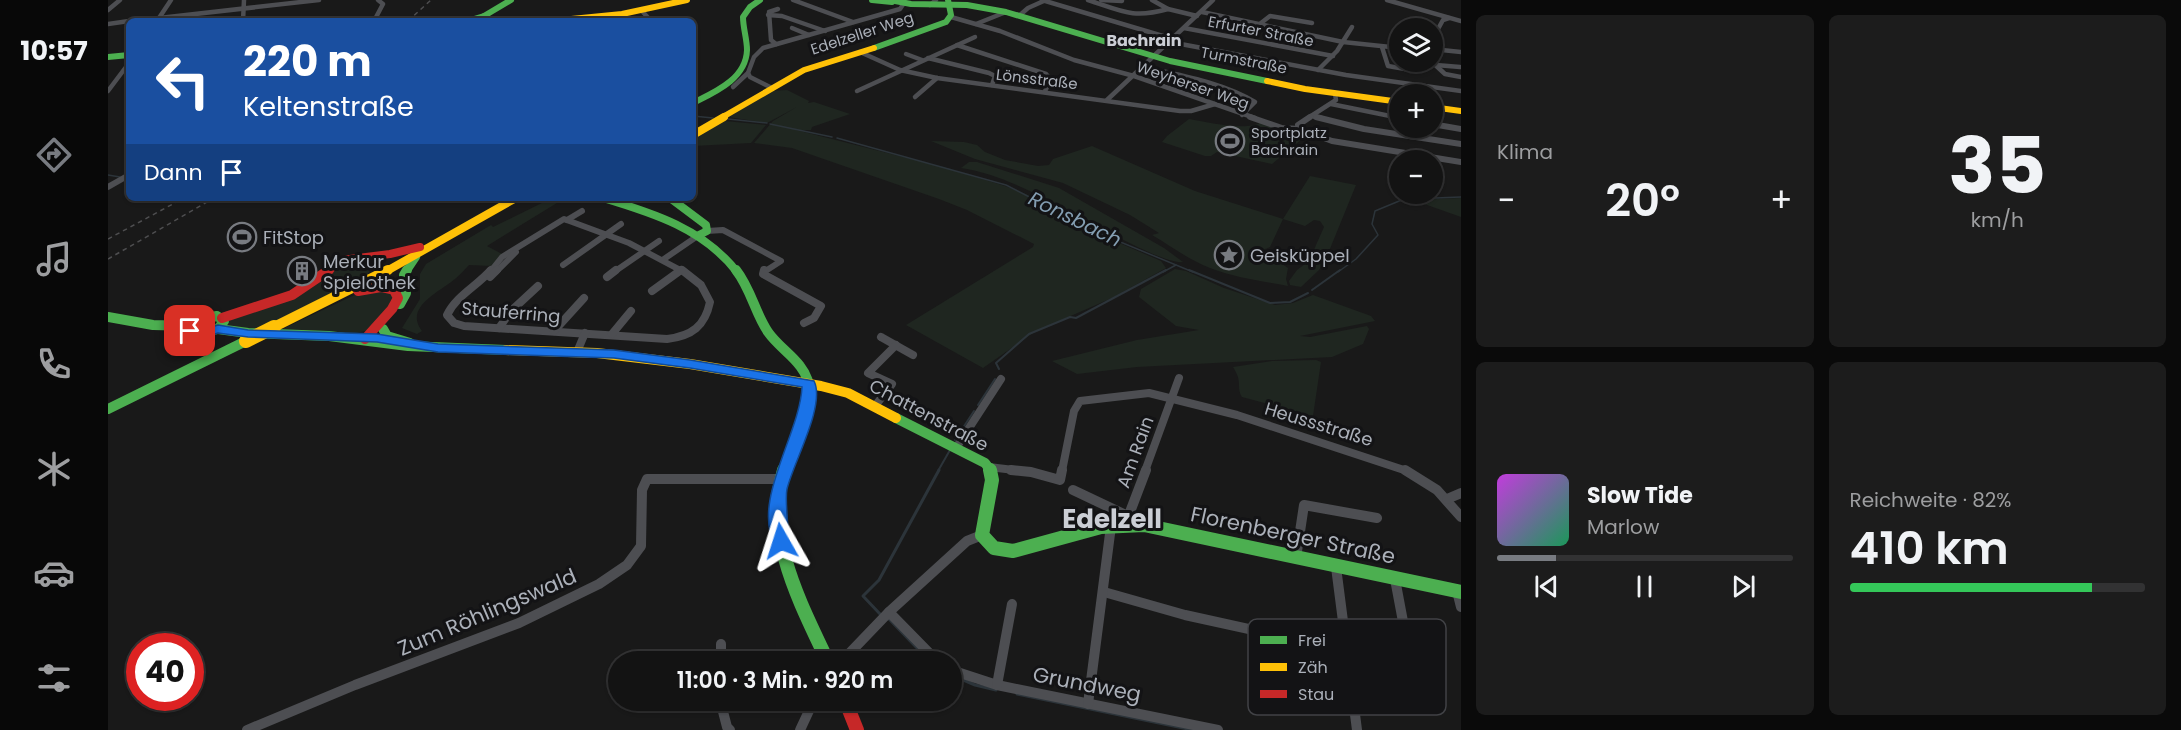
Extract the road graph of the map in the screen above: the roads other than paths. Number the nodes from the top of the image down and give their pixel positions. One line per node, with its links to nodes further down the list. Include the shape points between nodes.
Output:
1 (120, 0): 24 (street)
2 (171, 0): 30 (street)
3 (244, 0): 21 (street)
4 (319, 0): 21 (street)
5 (378, 0): 33 (street, via 383,4)
6 (511, 0): 34 (main road)
7 (760, 0): 70 (main road, via 743,17)
8 (793, 0): 40 (street)
9 (872, 0): 18 (main road)
10 (876, 0): 18 (main road)
11 (1045, 0): 26 (street); 51 (street)
12 (1088, 0): 23 (street, via 1143,18)
13 (1101, 0): 19 (street)
14 (1152, 0): 23 (street)
15 (1213, 0): 25 (street)
16 (1387, 0): 36 (street)
17 (678, 1): 28 (main road)
18 (892, 1): 20 (main road, Turmstraße); 40 (street, via 900,9)
19 (1122, 1)
20 (942, 4): 26 (main road, Turmstraße); 44 (street, Weyherser Weg); 58 (main road, Edelzeller Weg, via 946,22)
21 (244, 9): 31 (street); 32 (street)
22 (778, 9): 27 (street)
23 (1168, 9): 29 (street)
24 (108, 10)
25 (1202, 12): 29 (street); 41 (street)
26 (1013, 14): 44 (street); 65 (main road, Turmstraße)
27 (768, 15): 48 (street); 53 (street, via 771,40)
28 (647, 16): 35 (main road)
29 (1197, 16): 47 (street)
30 (159, 18)
31 (174, 18)
32 (243, 18)
33 (376, 18)
34 (487, 18)
35 (609, 18)
36 (1449, 18): 37 (street); 38 (street)
37 (1443, 20)
38 (1461, 21)
39 (126, 22): 43 (street)
40 (853, 22): 48 (street)
41 (1261, 23): 42 (street, via 1270,16); 52 (street)
42 (1312, 23)
43 (108, 24)
44 (976, 24): 76 (street, Weyherser Weg, via 1074,60)
45 (1352, 27): 52 (street)
46 (792, 28): 49 (street)
47 (1184, 28): 51 (street); 61 (street, Erfurter Straße)
48 (825, 31): 49 (street)
49 (808, 35): 53 (street)
50 (975, 38): 54 (street)
51 (1171, 40): 65 (street); 72 (street)
52 (1343, 42): 55 (street); 61 (street)
53 (776, 44): 70 (street, via 758,53)
54 (957, 45): 63 (street); 84 (street, via 1046,74 1050,80)
55 (1382, 47): 56 (street); 68 (street)
56 (1389, 47)
57 (1443, 50): 59 (street)
58 (860, 52): 71 (street, Lönsstraße); 81 (main road, Edelzeller Weg, via 813,66)
59 (1461, 52)
60 (906, 54): 63 (street)
61 (1334, 56): 72 (street)
62 (108, 57): 64 (main road)
63 (925, 58): 71 (street); 79 (street, via 989,73 995,76)
64 (126, 59)
65 (1149, 62): 76 (street); 87 (main road, Turmstraße); 94 (street, via 1255,102)
66 (126, 64): 75 (street)
67 (1443, 64): 69 (street)
68 (1389, 66)
69 (1460, 67)
70 (746, 69): 80 (street); 81 (street, via 750,77); 89 (main road)
71 (900, 70): 78 (street, Lönsstraße); 83 (street)
72 (1318, 70): 85 (street)
73 (126, 72): 75 (street)
74 (1443, 72): 77 (street)
75 (120, 73): 82 (street)
76 (1134, 76): 88 (street); 91 (street, Weyherser Weg)
77 (1461, 77)
78 (937, 78): 79 (street, Lönsstraße); 86 (street)
79 (992, 85): 84 (street, Lönsstraße)
80 (733, 87)
81 (772, 88): 100 (main road, Edelzeller Weg)
82 (108, 91)
83 (857, 91)
84 (1046, 91): 88 (street, Lönsstraße)
85 (1461, 91)
86 (915, 97)
87 (1333, 99): 90 (main road, Turmstraße); 95 (street); 96 (street)
88 (1107, 100): 91 (street, Lönsstraße, via 1180,111)
89 (696, 102)
90 (1389, 102)
91 (1215, 104): 94 (street, Weyherser Weg)
92 (1443, 109): 93 (main road)
93 (1461, 111)
94 (1242, 115): 98 (street, Weyherser Weg, via 1282,128)
95 (1389, 115)
96 (1312, 116): 98 (street, via 1298,125); 101 (street, via 1364,129)
97 (1443, 126): 99 (street)
98 (1300, 129): 102 (street, Weyherser Weg, via 1332,141)
99 (1461, 129)
100 (696, 133)
101 (1461, 144)
102 (1461, 162)
103 (125, 177): 104 (street)
104 (108, 187)
105 (511, 201): 114 (main road)
106 (612, 201): 111 (main road)
107 (674, 201): 111 (main road, via 702,220 708,227)
108 (582, 211): 109 (street, Stauferring)
109 (567, 220): 112 (street, Stauferring); 131 (street, Stauferring, via 502,257 448,311 448,318 454,323)
110 (621, 224): 112 (street)
111 (703, 233): 118 (street); 130 (street, via 723,230 781,261 763,274 821,306 814,318); 145 (main road, via 739,273 765,327 801,368)
112 (606, 235): 115 (street, Stauferring); 119 (street)
113 (659, 242): 115 (street)
114 (437, 243): 116 (main road); 117 (main road)
115 (644, 250): 118 (street, Stauferring); 121 (street)
116 (422, 252): 122 (main road); 132 (main road, via 405,272 405,297)
117 (349, 258): 122 (main road, via 375,263); 129 (main road, via 334,264 292,295)
118 (664, 259): 120 (street, Stauferring)
119 (563, 265)
120 (681, 270): 124 (street); 135 (street, Stauferring, via 706,289 711,299 710,312 696,328 675,338)
121 (607, 277)
122 (370, 280): 125 (main road)
123 (537, 286): 131 (street)
124 (652, 291)
125 (336, 298): 137 (main road, via 377,287 398,294 397,303); 148 (main road, bridge)
126 (584, 298): 133 (street)
127 (632, 311): 135 (street)
128 (108, 317): 129 (main road, via 153,325 190,326 206,317)
129 (221, 323): 137 (main road, via 248,333)
130 (804, 323)
131 (499, 328): 133 (street, Stauferring)
132 (383, 329): 137 (main road); 138 (main road, via 387,336)
133 (554, 331): 134 (street, Stauferring)
134 (585, 333): 135 (street, Stauferring); 141 (street, Stauferring)
135 (612, 334)
136 (881, 337): 139 (street)
137 (365, 339): 138 (main road); 140 (main road)
138 (410, 343): 140 (main road)
139 (896, 345): 142 (street); 147 (street, via 868,373 892,384)
140 (426, 347): 141 (main road, Chattenstraße)
141 (577, 352): 145 (main road, Chattenstraße, via 665,360)
142 (913, 355)
143 (1179, 378): 146 (street, Am Rain)
144 (1000, 379): 149 (street)
145 (809, 384): 147 (main road, Chattenstraße, via 848,393); 151 (main road, via 808,405)
146 (1172, 398): 152 (street, Am Rain, via 1149,393 1080,401 1074,411); 154 (street, Heussstraße, via 1384,461 1415,475); 157 (street, Am Rain)
147 (875, 406): 149 (main road, Chattenstraße)
148 (108, 409)
149 (956, 448): 150 (main road, Chattenstraße)
150 (989, 467): 152 (street, Am Rain, via 1031,472); 159 (main road, Chattenstraße, via 992,480)
151 (781, 478): 173 (main road, via 777,515 781,541); 183 (street, Zum Röhlingswald, via 647,479 642,490 638,554 601,583 506,628)
152 (1066, 485): 157 (street, Am Rain)
153 (1461, 493): 154 (street)
154 (1447, 499): 155 (street, Heussstraße)
155 (1461, 517)
156 (1377, 518): 160 (street, via 1304,505)
157 (1131, 521): 158 (main road, Florenberger Straße); 160 (main road, Florenberger Straße)
158 (1111, 526): 159 (main road, Florenberger Straße, via 1013,551 994,548); 163 (street)
159 (982, 535): 167 (street, via 967,541)
160 (1296, 558): 161 (main road, Florenberger Straße)
161 (1336, 567): 162 (main road, Florenberger Straße); 168 (street)
162 (1395, 579): 164 (main road, Florenberger Straße); 169 (street)
163 (1104, 592): 170 (street); 178 (street)
164 (1459, 592): 166 (street)
165 (1012, 604): 177 (street)
166 (1461, 607)
167 (889, 612): 174 (street); 175 (street)
168 (1342, 619)
169 (1403, 619)
170 (1248, 629)
171 (721, 644): 172 (street)
172 (721, 651)
173 (823, 651)
174 (852, 651)
175 (927, 651)
176 (962, 674): 177 (street, Grundweg)
177 (998, 685): 178 (street, Grundweg)
178 (1088, 704): 187 (street, Grundweg)
179 (723, 711): 184 (street)
180 (809, 711): 185 (street)
181 (849, 711): 186 (main road)
182 (1355, 715): 188 (street)
183 (247, 730)
184 (730, 730)
185 (800, 730)
186 (857, 730)
187 (1218, 730)
188 (1357, 730)

